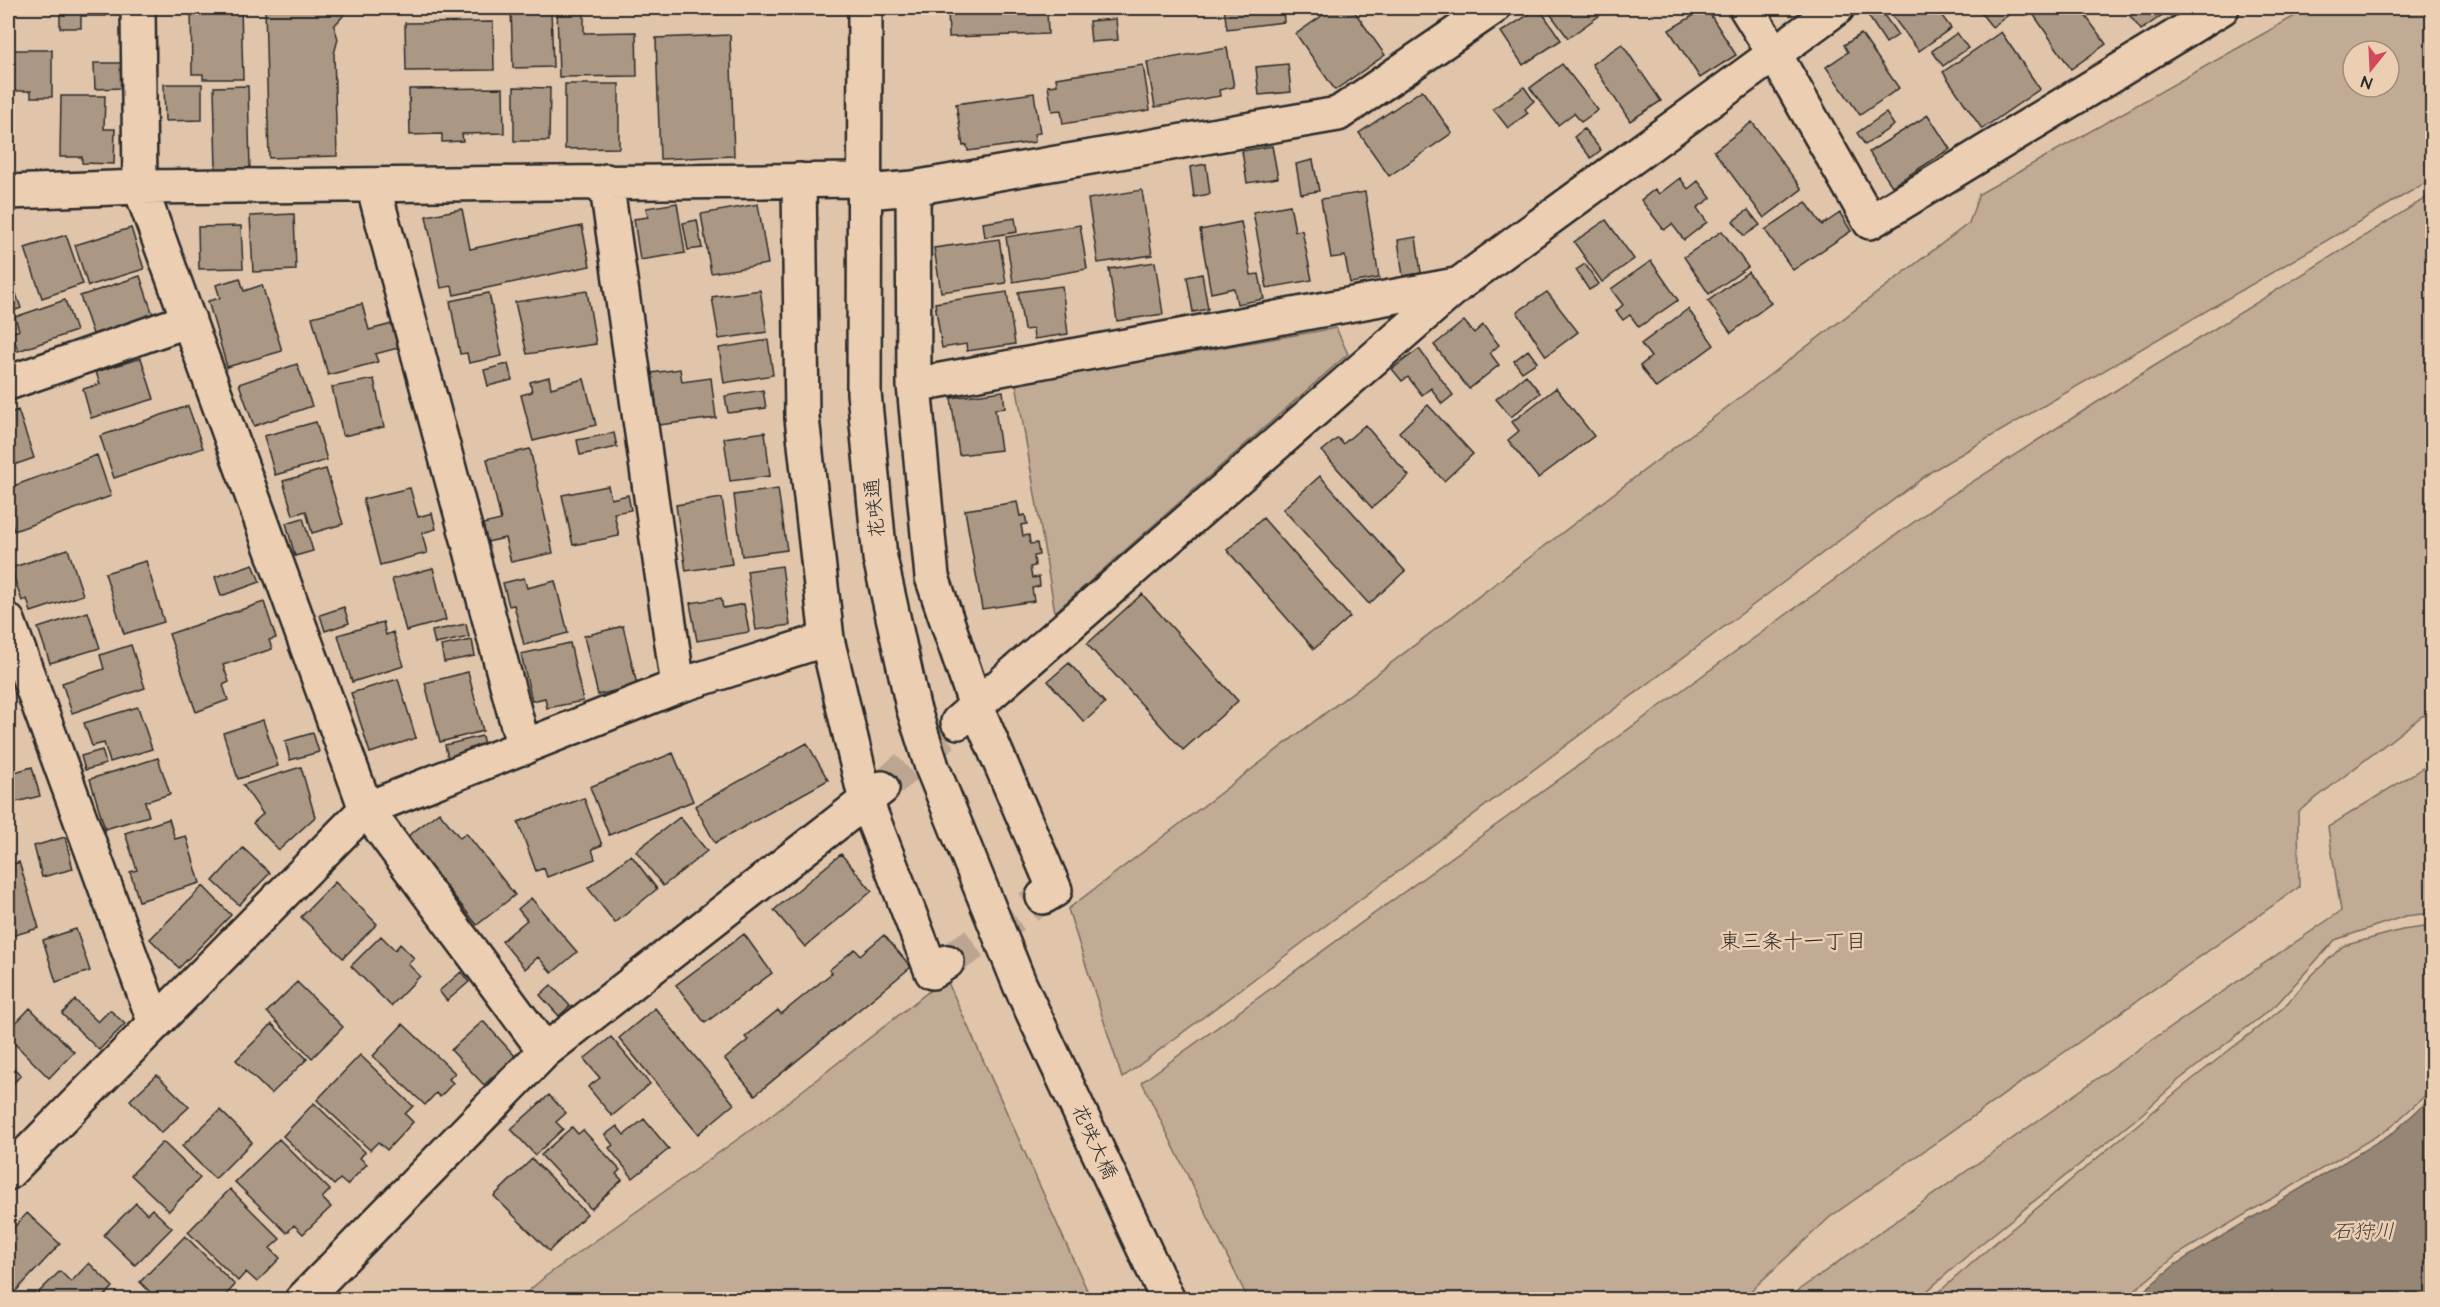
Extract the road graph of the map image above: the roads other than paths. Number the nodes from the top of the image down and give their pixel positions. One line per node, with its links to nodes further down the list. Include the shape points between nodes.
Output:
1 (138, 8): 12 (street)
2 (865, 8): 11 (street, 花咲通)
3 (1493, 8): 13 (street, via 1338,114)
4 (1746, 8): 7 (street)
5 (1837, 8): 7 (street)
6 (2222, 8): 7 (street, via 1870,222)
7 (1774, 53): 15 (street)
8 (799, 180): 9 (street); 11 (street); 20 (street, via 802,418)
9 (606, 181): 10 (street); 21 (street)
10 (373, 185): 12 (street); 23 (street)
11 (866, 186): 13 (street); 28 (street, 花咲通, via 864,393 880,558 932,767)
12 (140, 187): 14 (street); 16 (street)
13 (913, 188): 18 (street)
14 (8, 192)
15 (1458, 285): 18 (street); 22 (street)
16 (189, 320): 17 (street); 25 (street)
17 (8, 383)
18 (914, 385): 22 (street, via 932,577)
19 (8, 621): 29 (street)
20 (827, 639): 21 (street); 24 (street)
21 (678, 686): 23 (street)
22 (967, 714): 26 (street, via 1055,890)
23 (524, 748): 25 (street)
24 (874, 794): 27 (street, via 932,972); 30 (street)
25 (366, 809): 29 (street); 30 (street)
26 (1043, 897)
27 (947, 962)
28 (1020, 985): 33 (street, 花咲大橋)
29 (155, 1023): 31 (street)
30 (545, 1051): 32 (street)
31 (8, 1173)
32 (302, 1299)
33 (1168, 1299)

